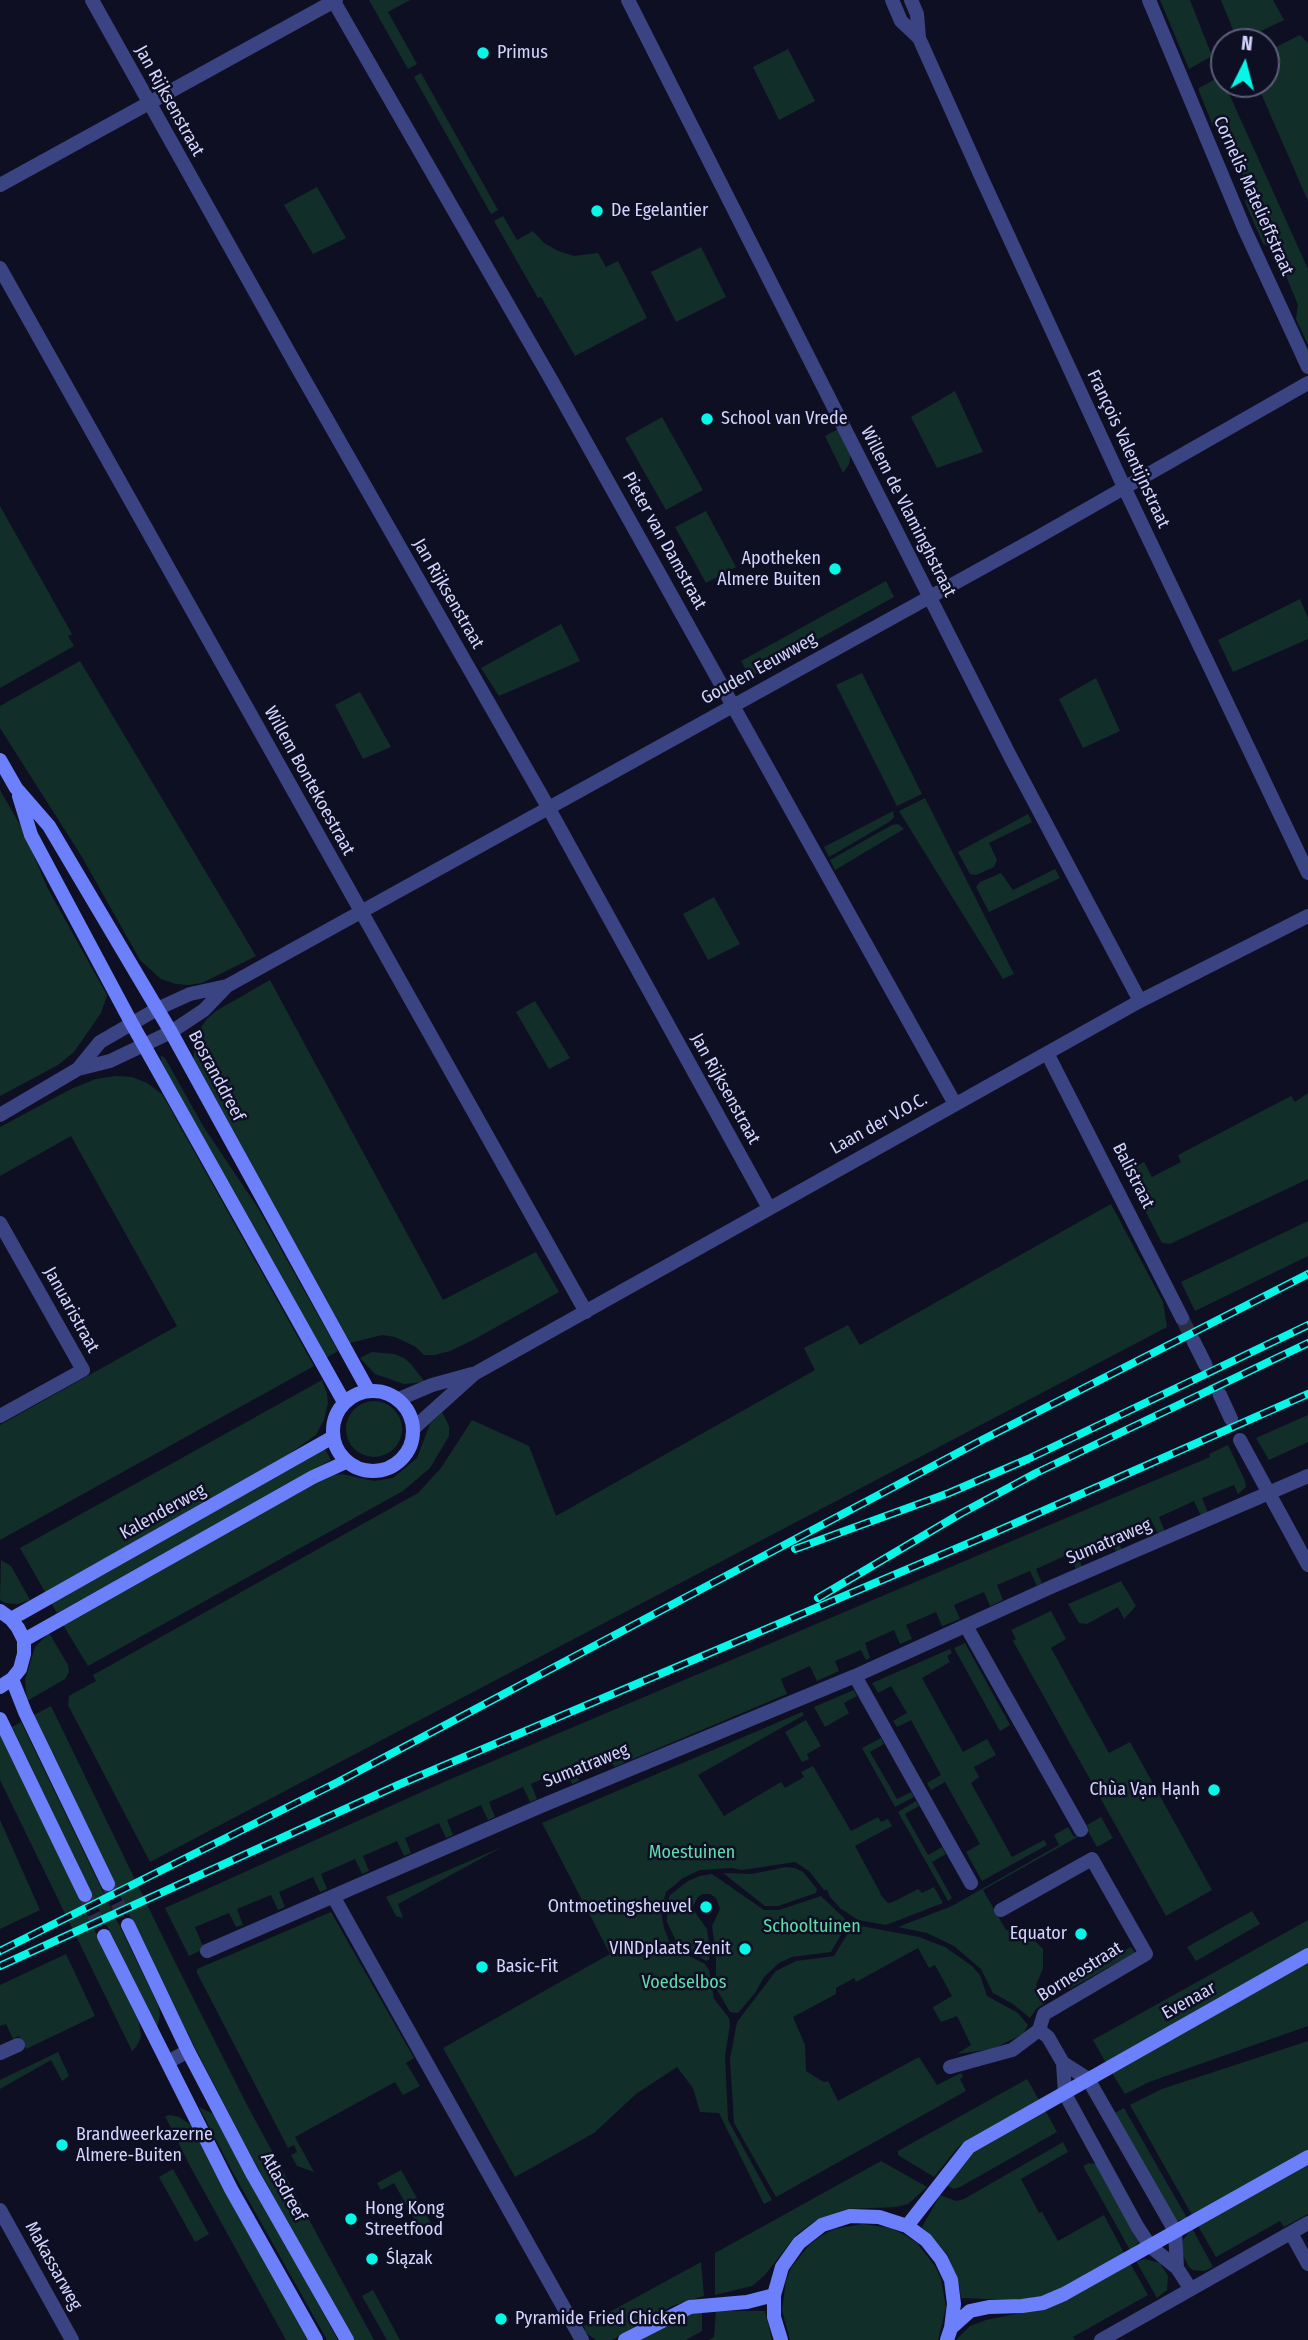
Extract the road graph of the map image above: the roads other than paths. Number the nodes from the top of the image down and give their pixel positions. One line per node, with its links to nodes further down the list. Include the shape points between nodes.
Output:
1 (92, 0): 8 (street, Jan Rijksenstraat)
2 (334, 0): 8 (street); 15 (street, Pieter van Damstraat)
3 (628, 0): 14 (street, Willem de Vlaminghstraat)
4 (892, 0): 7 (street, François Valentijnstraat, via 901,21)
5 (911, 0): 7 (street, François Valentijnstraat)
6 (1149, 0): 11 (street, Cornelis Matelieffstraat)
7 (919, 38): 13 (street, François Valentijnstraat)
8 (148, 103): 9 (street); 18 (street, Jan Rijksenstraat)
9 (0, 185)
10 (0, 268): 20 (street, Willem Bontekoestraat)
11 (1308, 367)
12 (1308, 383): 13 (street, Gouden Eeuwweg)
13 (1124, 487): 14 (street, Gouden Eeuwweg); 19 (street, François Valentijnstraat)
14 (929, 596): 15 (street, Gouden Eeuwweg); 23 (street, Willem de Vlaminghstraat)
15 (734, 706): 18 (street, Gouden Eeuwweg); 30 (street, Pieter van Damstraat)
16 (0, 760): 17 (main road, Bosranddreef)
17 (16, 789): 24 (main road, Bosranddreef, via 49,826); 25 (main road, Bosranddreef, via 31,835)
18 (548, 807): 20 (street, Gouden Eeuwweg); 32 (street, Jan Rijksenstraat)
19 (1308, 873)
20 (362, 912): 22 (street, Gouden Eeuwweg); 34 (street, Willem Bontekoestraat)
21 (1308, 916): 23 (street, Laan der V.O.C.)
22 (226, 986): 24 (street, Gouden Eeuwweg, via 190,994); 26 (street, Gouden Eeuwweg, via 204,1010)
23 (1140, 1001): 28 (street, Laan der V.O.C.)
24 (157, 1009): 25 (street, Gouden Eeuwweg); 26 (main road, Bosranddreef)
25 (132, 1024): 27 (main road, Bosranddreef); 29 (street, Gouden Eeuwweg, via 100,1042)
26 (171, 1032): 27 (street, Gouden Eeuwweg); 39 (main road, Bosranddreef)
27 (144, 1046): 29 (street, Gouden Eeuwweg); 42 (main road, Bosranddreef)
28 (1047, 1053): 30 (street, Laan der V.O.C.); 35 (street, Balistraat)
29 (78, 1069): 31 (street)
30 (955, 1104): 32 (street, Laan der V.O.C.)
31 (0, 1115)
32 (769, 1209): 34 (street, Laan der V.O.C.)
33 (0, 1223): 43 (street, Januaristraat, via 82,1370)
34 (586, 1312): 38 (street, Laan der V.O.C.)
35 (1182, 1318)
36 (1194, 1342): 37 (street)
37 (1205, 1364)
38 (474, 1374): 41 (street, Laan der V.O.C.); 45 (street, Laan der V.O.C.)
39 (368, 1390): 41 (main road); 42 (main road)
40 (1220, 1395): 44 (street)
41 (399, 1399): 45 (main road)
42 (344, 1402): 46 (main road, via 336,1414)
43 (0, 1416)
44 (1231, 1419)
45 (414, 1428): 48 (main road, via 411,1447 401,1461 385,1470 364,1471)
46 (333, 1437): 48 (main road); 52 (main road, Kalenderweg)
47 (1240, 1440): 50 (street)
48 (346, 1462): 54 (main road)
49 (1308, 1476): 50 (street, Sumatraweg)
50 (1268, 1494): 51 (street); 53 (street, Sumatraweg)
51 (1308, 1565)
52 (6, 1615): 54 (main road)
53 (966, 1626): 55 (street, Sumatraweg); 58 (street)
54 (23, 1640): 56 (main road, via 20,1669)
55 (855, 1676): 59 (street); 62 (street, Sumatraweg)
56 (6, 1683): 60 (main road)
57 (0, 1719): 61 (main road)
58 (1081, 1830)
59 (971, 1883)
60 (108, 1884)
61 (85, 1895)
62 (333, 1896): 66 (street, Sumatraweg); 92 (street)
63 (1001, 1910): 68 (street, Borneostraat, via 1092,1859 1146,1954 1044,2014)
64 (128, 1925): 70 (main road, Atlasdreef)
65 (104, 1936): 72 (main road)
66 (207, 1951)
67 (1308, 1955): 75 (main road, Evenaar)
68 (1039, 2030): 73 (street, Borneostraat); 74 (street, Borneostraat, via 1012,2050)
69 (18, 2045): 71 (street)
70 (188, 2051): 72 (street); 91 (main road, Atlasdreef)
71 (0, 2053)
72 (168, 2062): 90 (main road, via 231,2189)
73 (1063, 2063): 75 (street, Borneostraat); 76 (street, Borneostraat)
74 (950, 2067)
75 (1088, 2079): 76 (main road, Evenaar); 81 (street)
76 (1065, 2094): 80 (main road, Evenaar, via 969,2147); 83 (street)
77 (1308, 2157): 81 (main road)
78 (0, 2210): 89 (street, Makassarweg)
79 (1308, 2223): 82 (street)
80 (907, 2226): 87 (main road, via 879,2217 850,2216 822,2225 799,2243 782,2267); 88 (main road, via 926,2240 951,2280 954,2304)
81 (1175, 2231): 83 (main road); 85 (street)
82 (1291, 2233): 84 (street); 86 (street)
83 (1150, 2246): 85 (street); 88 (main road, via 1043,2302 970,2311)
84 (1308, 2264)
85 (1177, 2268): 86 (street)
86 (1190, 2288): 95 (street)
87 (774, 2295): 93 (main road, via 690,2307); 94 (main road)
88 (949, 2334)
89 (72, 2340)
90 (316, 2340)
91 (347, 2340)
92 (582, 2340)
93 (625, 2340)
94 (781, 2340)
95 (1101, 2340)

